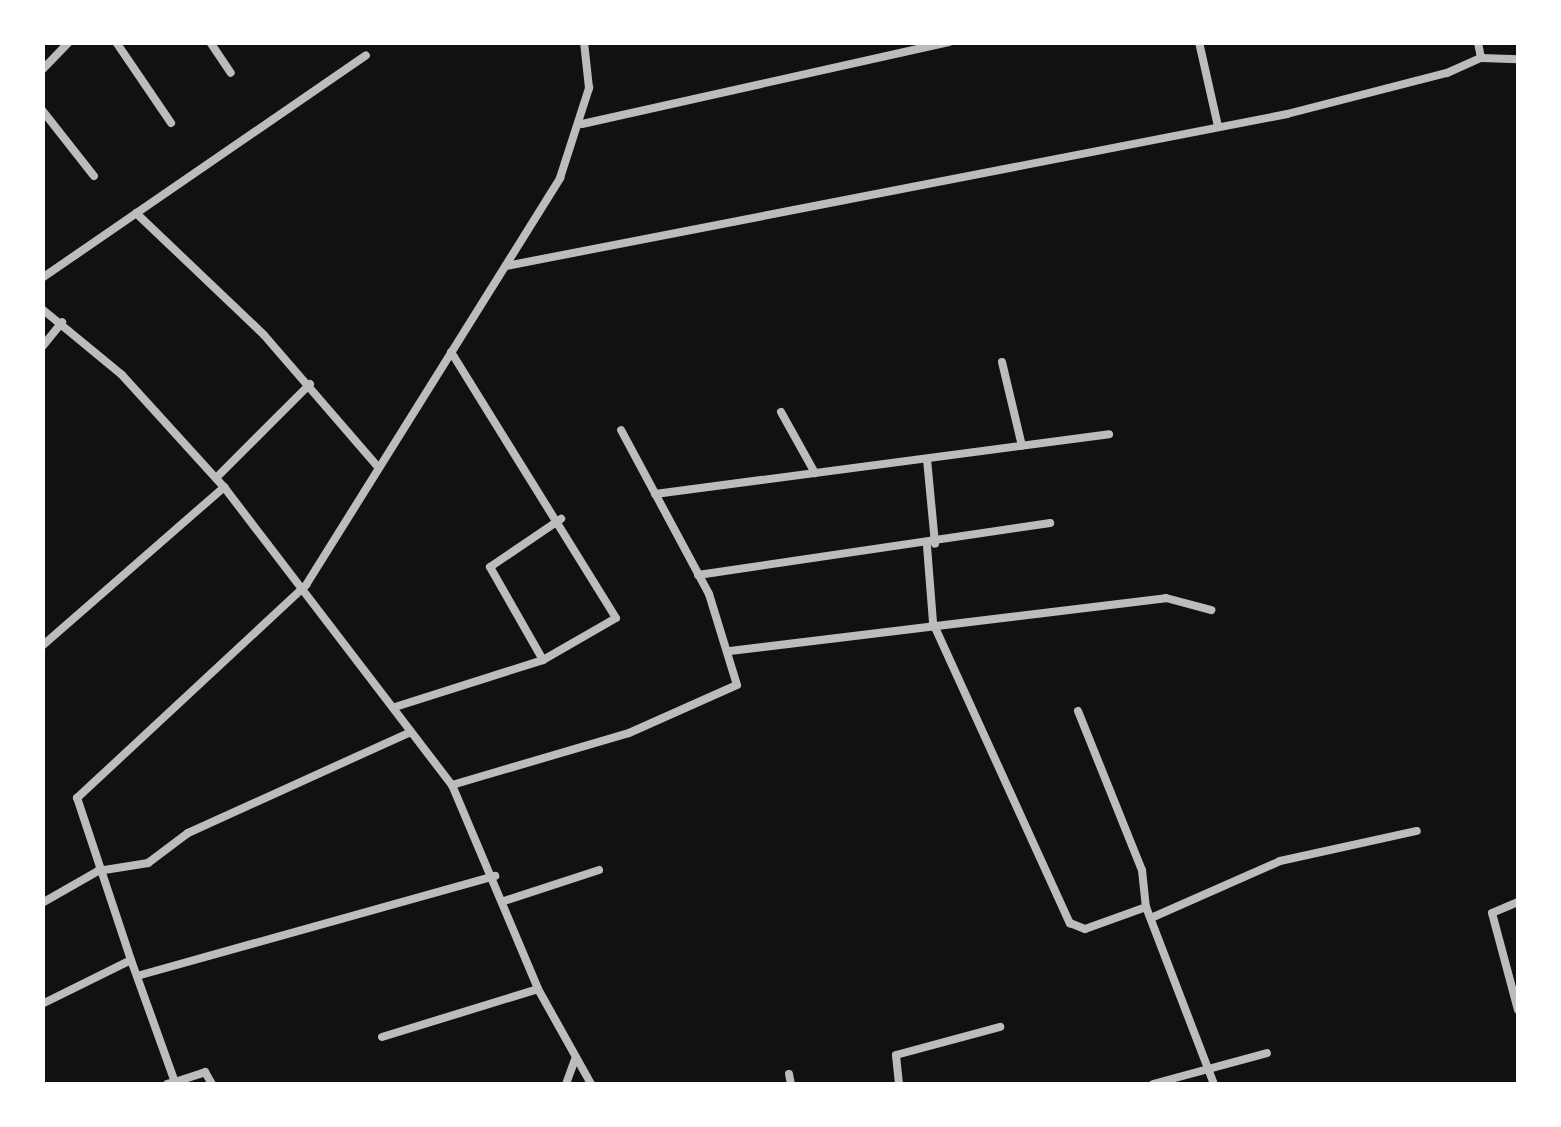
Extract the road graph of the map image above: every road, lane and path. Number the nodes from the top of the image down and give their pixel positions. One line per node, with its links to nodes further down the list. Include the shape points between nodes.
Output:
1 (69, 42): 11 (street)
2 (116, 42): 14 (street)
3 (210, 42): 12 (street)
4 (584, 42): 15 (street)
5 (949, 42): 15 (street)
6 (1200, 42): 16 (street)
7 (1478, 42): 9 (street)
8 (366, 55): 18 (street)
9 (1481, 58): 10 (street); 16 (street)
10 (1518, 59)
11 (42, 70)
12 (231, 73)
13 (42, 110): 17 (street)
14 (171, 123)
15 (582, 124): 19 (street)
16 (1218, 126): 19 (street)
17 (94, 176)
18 (136, 214): 20 (street); 26 (street)
19 (506, 266): 24 (street)
20 (42, 278)
21 (42, 309): 22 (street)
22 (62, 322): 23 (street); 34 (street)
23 (42, 347)
24 (451, 352): 32 (street); 37 (street)
25 (1002, 362): 30 (street)
26 (310, 384): 32 (street); 34 (street)
27 (781, 412): 33 (street)
28 (621, 430): 36 (street)
29 (1109, 434): 30 (street)
30 (1022, 446): 31 (street)
31 (926, 458): 33 (street); 39 (street)
32 (378, 467): 41 (street)
33 (815, 473): 36 (street)
34 (216, 478): 35 (street)
35 (224, 487): 41 (street); 44 (street)
36 (655, 494): 40 (street)
37 (562, 520): 46 (street, via 490,568); 46 (street, via 616,618)
38 (1050, 523): 39 (street)
39 (931, 545): 40 (street); 43 (street)
40 (698, 575): 45 (street)
41 (306, 586): 47 (street); 52 (street, via 77,798)
42 (1212, 610): 43 (street, via 1166,598)
43 (934, 623): 45 (street); 58 (street, via 1073,928)
44 (42, 646)
45 (730, 651): 50 (street, via 738,676 729,695)
46 (542, 660): 47 (street)
47 (395, 707): 49 (street)
48 (1078, 710): 58 (street, via 1142,870)
49 (411, 732): 50 (street); 52 (street, via 188,834 148,863)
50 (452, 785): 54 (street)
51 (1417, 831): 59 (street, via 1280,861)
52 (98, 870): 57 (street); 60 (street)
53 (600, 870): 55 (street)
54 (495, 876): 55 (street); 61 (street)
55 (504, 901): 62 (street)
56 (1518, 902): 64 (street, via 1492,914)
57 (42, 904)
58 (1146, 907): 59 (street)
59 (1151, 918): 69 (street)
60 (131, 960): 61 (street); 63 (street)
61 (137, 976): 71 (street)
62 (538, 989): 66 (street); 68 (street)
63 (42, 1004)
64 (1518, 1010)
65 (1000, 1027): 76 (street, via 896,1055)
66 (382, 1036)
67 (1267, 1052): 69 (street)
68 (575, 1059): 73 (street); 74 (street)
69 (1207, 1066): 77 (street); 78 (street)
70 (789, 1074): 75 (street)
71 (171, 1083): 72 (street, via 204,1072)
72 (212, 1084)
73 (566, 1084)
74 (591, 1084)
75 (791, 1084)
76 (899, 1084)
77 (1152, 1084)
78 (1214, 1084)

